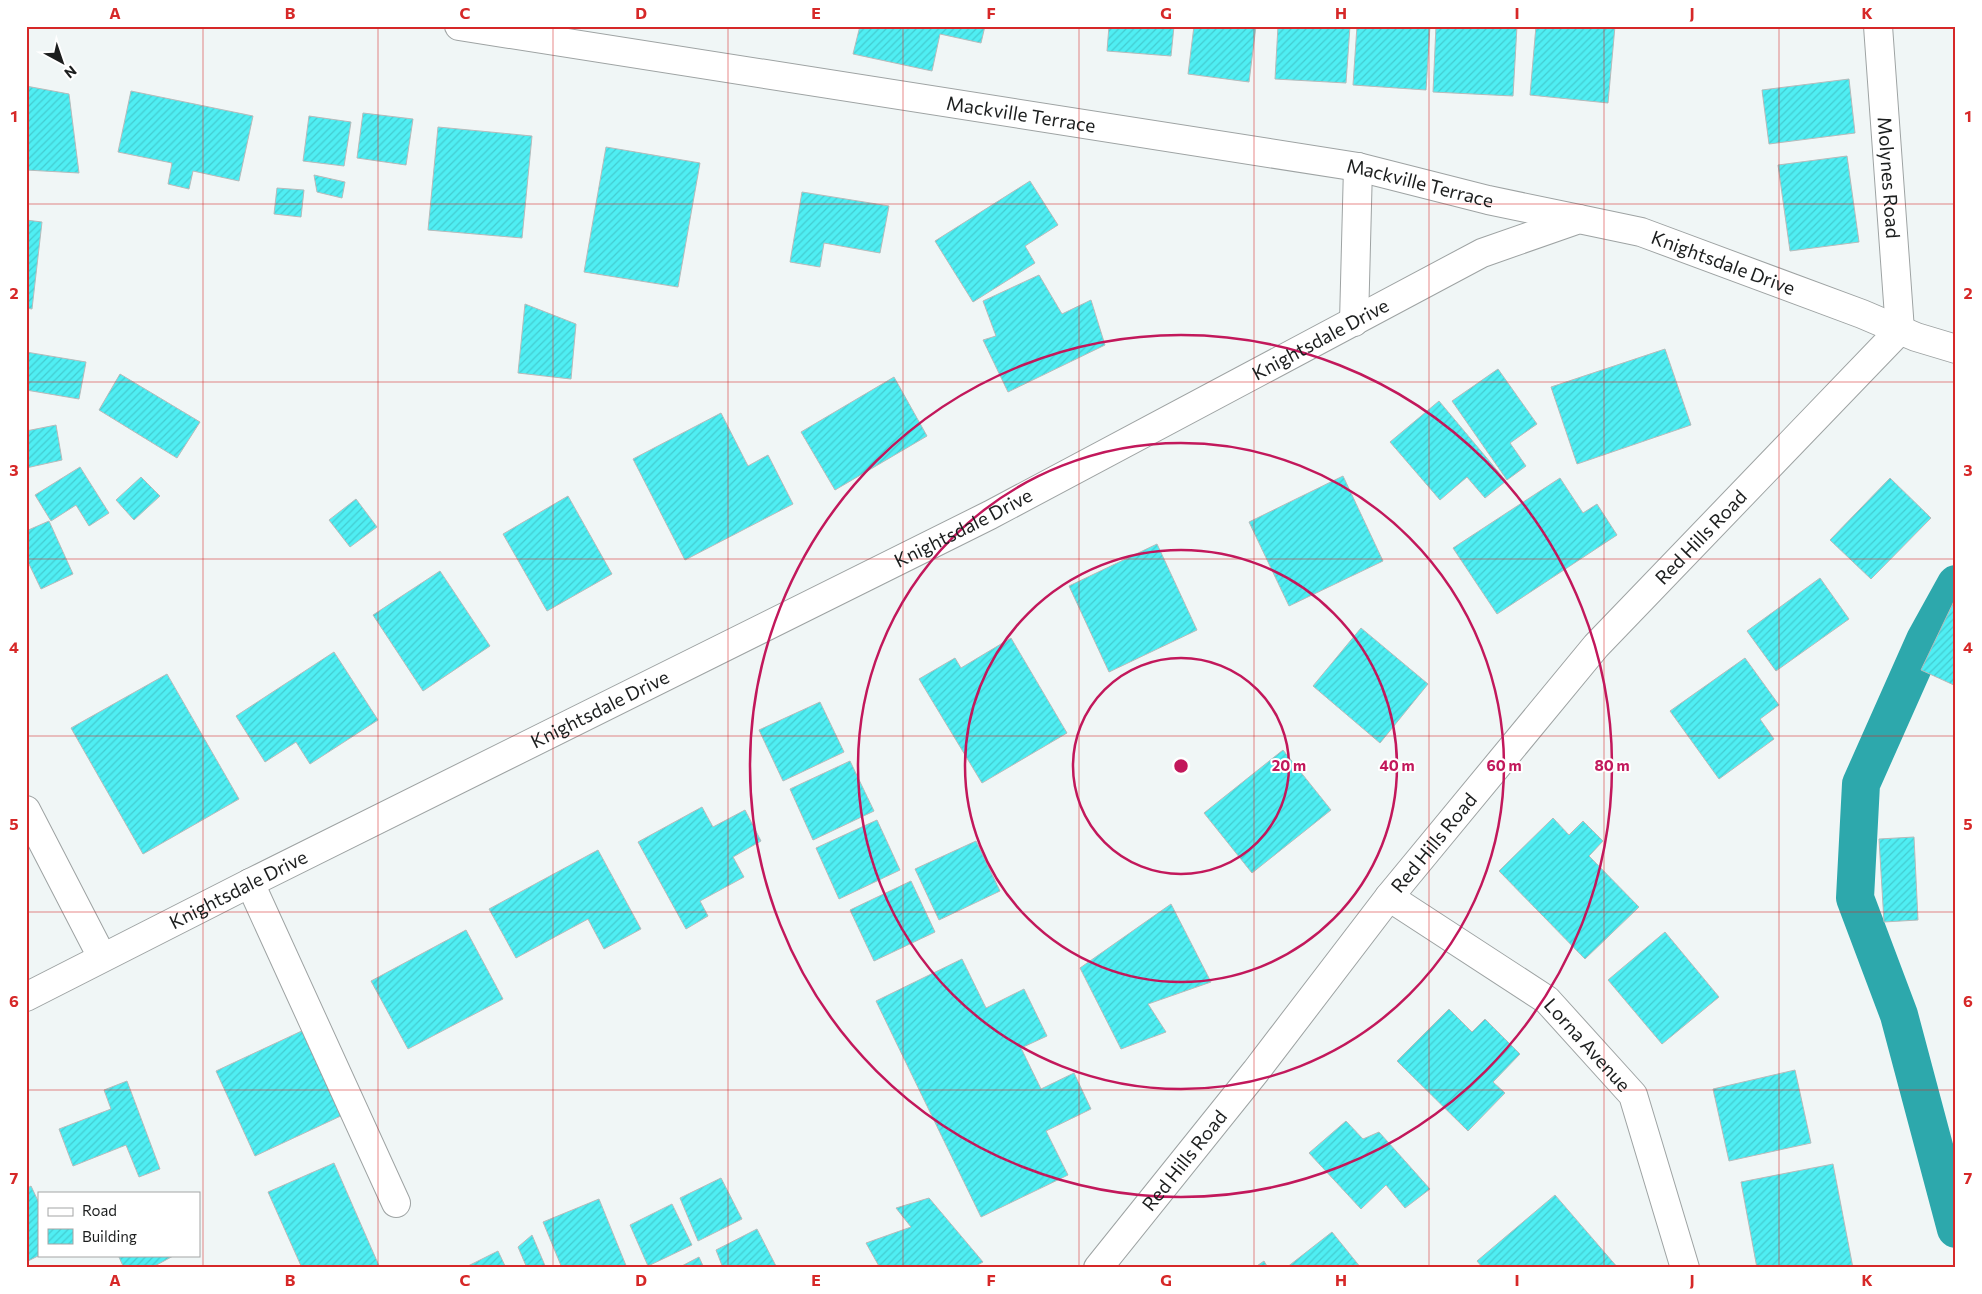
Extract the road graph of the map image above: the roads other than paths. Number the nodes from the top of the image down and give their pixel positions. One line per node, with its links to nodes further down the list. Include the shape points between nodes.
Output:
1 (459, 26): 3 (street, Mackville Terrace)
2 (1878, 26): 6 (street, Molynes Road)
3 (1358, 168): 4 (street, Mackville Terrace); 5 (street)
4 (1578, 220): 5 (street, Knightsdale Drive, via 1482,253); 6 (street, Knightsdale Drive, via 1640,232)
5 (1354, 322): 9 (street, Knightsdale Drive, via 990,515)
6 (1908, 333): 7 (street); 10 (street, Red Hills Road, via 1596,646)
7 (1956, 349)
8 (26, 810): 11 (street)
9 (250, 884): 11 (street, Knightsdale Drive); 13 (street)
10 (1389, 897): 14 (street, Red Hills Road, via 1256,1071); 15 (street, Lorna Avenue, via 1547,1000 1633,1095)
11 (102, 957): 12 (street, Knightsdale Drive)
12 (26, 997)
13 (396, 1203)
14 (1098, 1268)
15 (1685, 1268)

